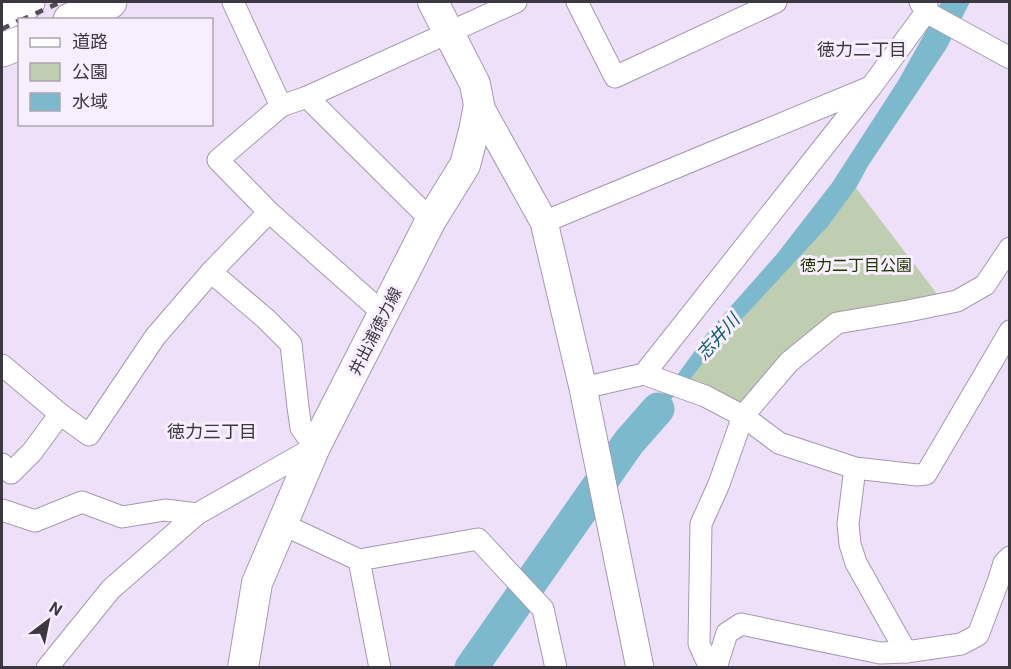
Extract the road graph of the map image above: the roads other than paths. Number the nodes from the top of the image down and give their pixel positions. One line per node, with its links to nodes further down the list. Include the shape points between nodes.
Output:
1 (28, 2): 9 (highway)
2 (110, 2): 10 (highway)
3 (233, 2): 18 (street)
4 (433, 2): 11 (main road, 井出浦徳力線)
5 (516, 2): 11 (street)
6 (577, 2): 7 (street, via 615,77)
7 (776, 2)
8 (925, 5): 14 (street, via 968,36); 15 (street)
9 (2, 14)
10 (74, 18)
11 (448, 32): 16 (street); 17 (main road, 井出浦徳力線, via 475,84)
12 (18, 44): 13 (highway)
13 (2, 51)
14 (1010, 58)
15 (871, 87): 21 (street); 27 (street)
16 (307, 97): 18 (street); 20 (street)
17 (479, 105): 20 (main road, 井出浦徳力線, via 465,165); 21 (street)
18 (281, 106): 19 (street, via 218,160)
19 (269, 212): 23 (street); 24 (street)
20 (431, 220): 24 (main road, 井出浦徳力線)
21 (544, 222): 28 (street)
22 (1010, 248): 30 (street, via 985,285 957,301 837,322 789,362)
23 (211, 272): 29 (street, via 155,337 89,435); 31 (street, via 291,344 302,428)
24 (384, 314): 31 (main road, 井出浦徳力線)
25 (1010, 331): 33 (street, via 926,474)
26 (2, 366): 29 (street)
27 (644, 374): 28 (street); 30 (street, via 705,396)
28 (583, 388): 44 (street)
29 (60, 414): 32 (street, via 11,473)
30 (743, 416): 33 (street, via 779,443); 45 (street, via 701,524 699,644)
31 (315, 447): 35 (street); 36 (main road, 井出浦徳力線)
32 (2, 464)
33 (855, 468): 39 (street, via 848,524 850,543 856,563)
34 (2, 510): 35 (street, via 35,521 82,502 122,517 165,510)
35 (197, 514): 41 (street, via 111,589)
36 (282, 524): 38 (street); 40 (main road, 井出浦徳力線, via 257,583)
37 (1010, 558): 39 (street, via 1004,562 978,635 961,644)
38 (359, 560): 42 (street); 43 (street, via 478,539 543,609)
39 (906, 652): 46 (street, via 880,653 741,624 727,633)
40 (240, 666)
41 (47, 668)
42 (380, 668)
43 (555, 668)
44 (640, 668)
45 (710, 668)
46 (716, 668)

